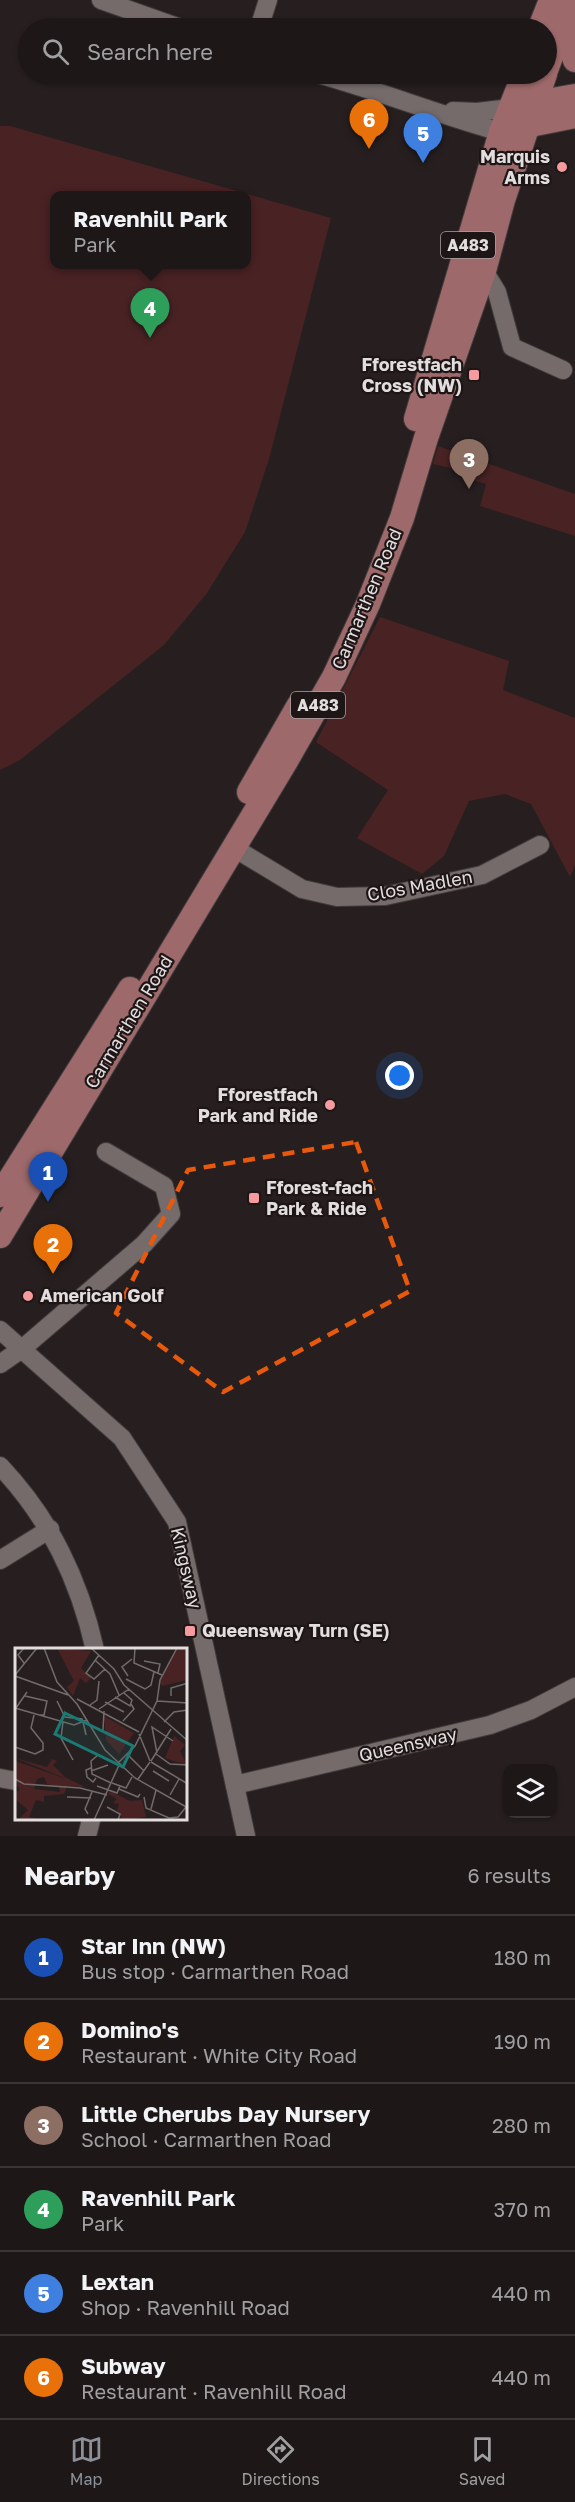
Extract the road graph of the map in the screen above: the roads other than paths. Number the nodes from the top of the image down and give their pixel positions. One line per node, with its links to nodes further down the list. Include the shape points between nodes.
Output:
1 (100, 0): 4 (street)
2 (268, 0): 5 (street)
3 (563, 5): 6 (main road); 7 (main road, Carmarthen Road / A483); 8 (main road, via 567,39)
4 (151, 18)
5 (262, 18)
6 (550, 18)
7 (557, 29)
8 (575, 60)
9 (353, 84): 15 (street)
10 (520, 84): 14 (main road, Carmarthen Road / A483)
11 (542, 84): 13 (main road, Carmarthen Road / A483)
12 (575, 96): 13 (main road)
13 (536, 102): 14 (main road); 17 (main road, Carmarthen Road / A483)
14 (511, 108): 15 (street); 18 (main road, Carmarthen Road / A483)
15 (436, 111): 18 (street)
16 (575, 116): 17 (main road)
17 (528, 126): 18 (main road); 19 (main road, Carmarthen Road / A483)
18 (501, 132): 24 (main road, Carmarthen Road / A483, via 377,546 342,629 236,815)
19 (484, 271): 20 (street, via 497,292 512,347); 22 (main road, Carmarthen Road / A483, via 381,574 334,677)
20 (563, 370)
21 (540, 845): 22 (street, Clos Madlen, via 482,875 384,896 337,897 302,889)
22 (234, 848): 25 (main road, Carmarthen Road / A483)
23 (106, 1152): 27 (street, via 164,1186 171,1214 144,1244)
24 (1, 1192)
25 (0, 1236)
26 (0, 1330): 27 (street, Kingsway)
27 (23, 1348): 28 (street); 36 (street, Kingsway, via 122,1438 177,1522)
28 (0, 1364)
29 (0, 1466): 30 (street)
30 (50, 1529): 31 (street); 32 (street, via 87,1613)
31 (0, 1560)
32 (95, 1648)
33 (575, 1687): 36 (street, Queensway, via 531,1710 490,1725)
34 (0, 1778): 35 (street)
35 (15, 1781)
36 (235, 1785): 39 (street, Kingsway)
37 (92, 1821): 38 (street)
38 (87, 1836)
39 (246, 1836)

